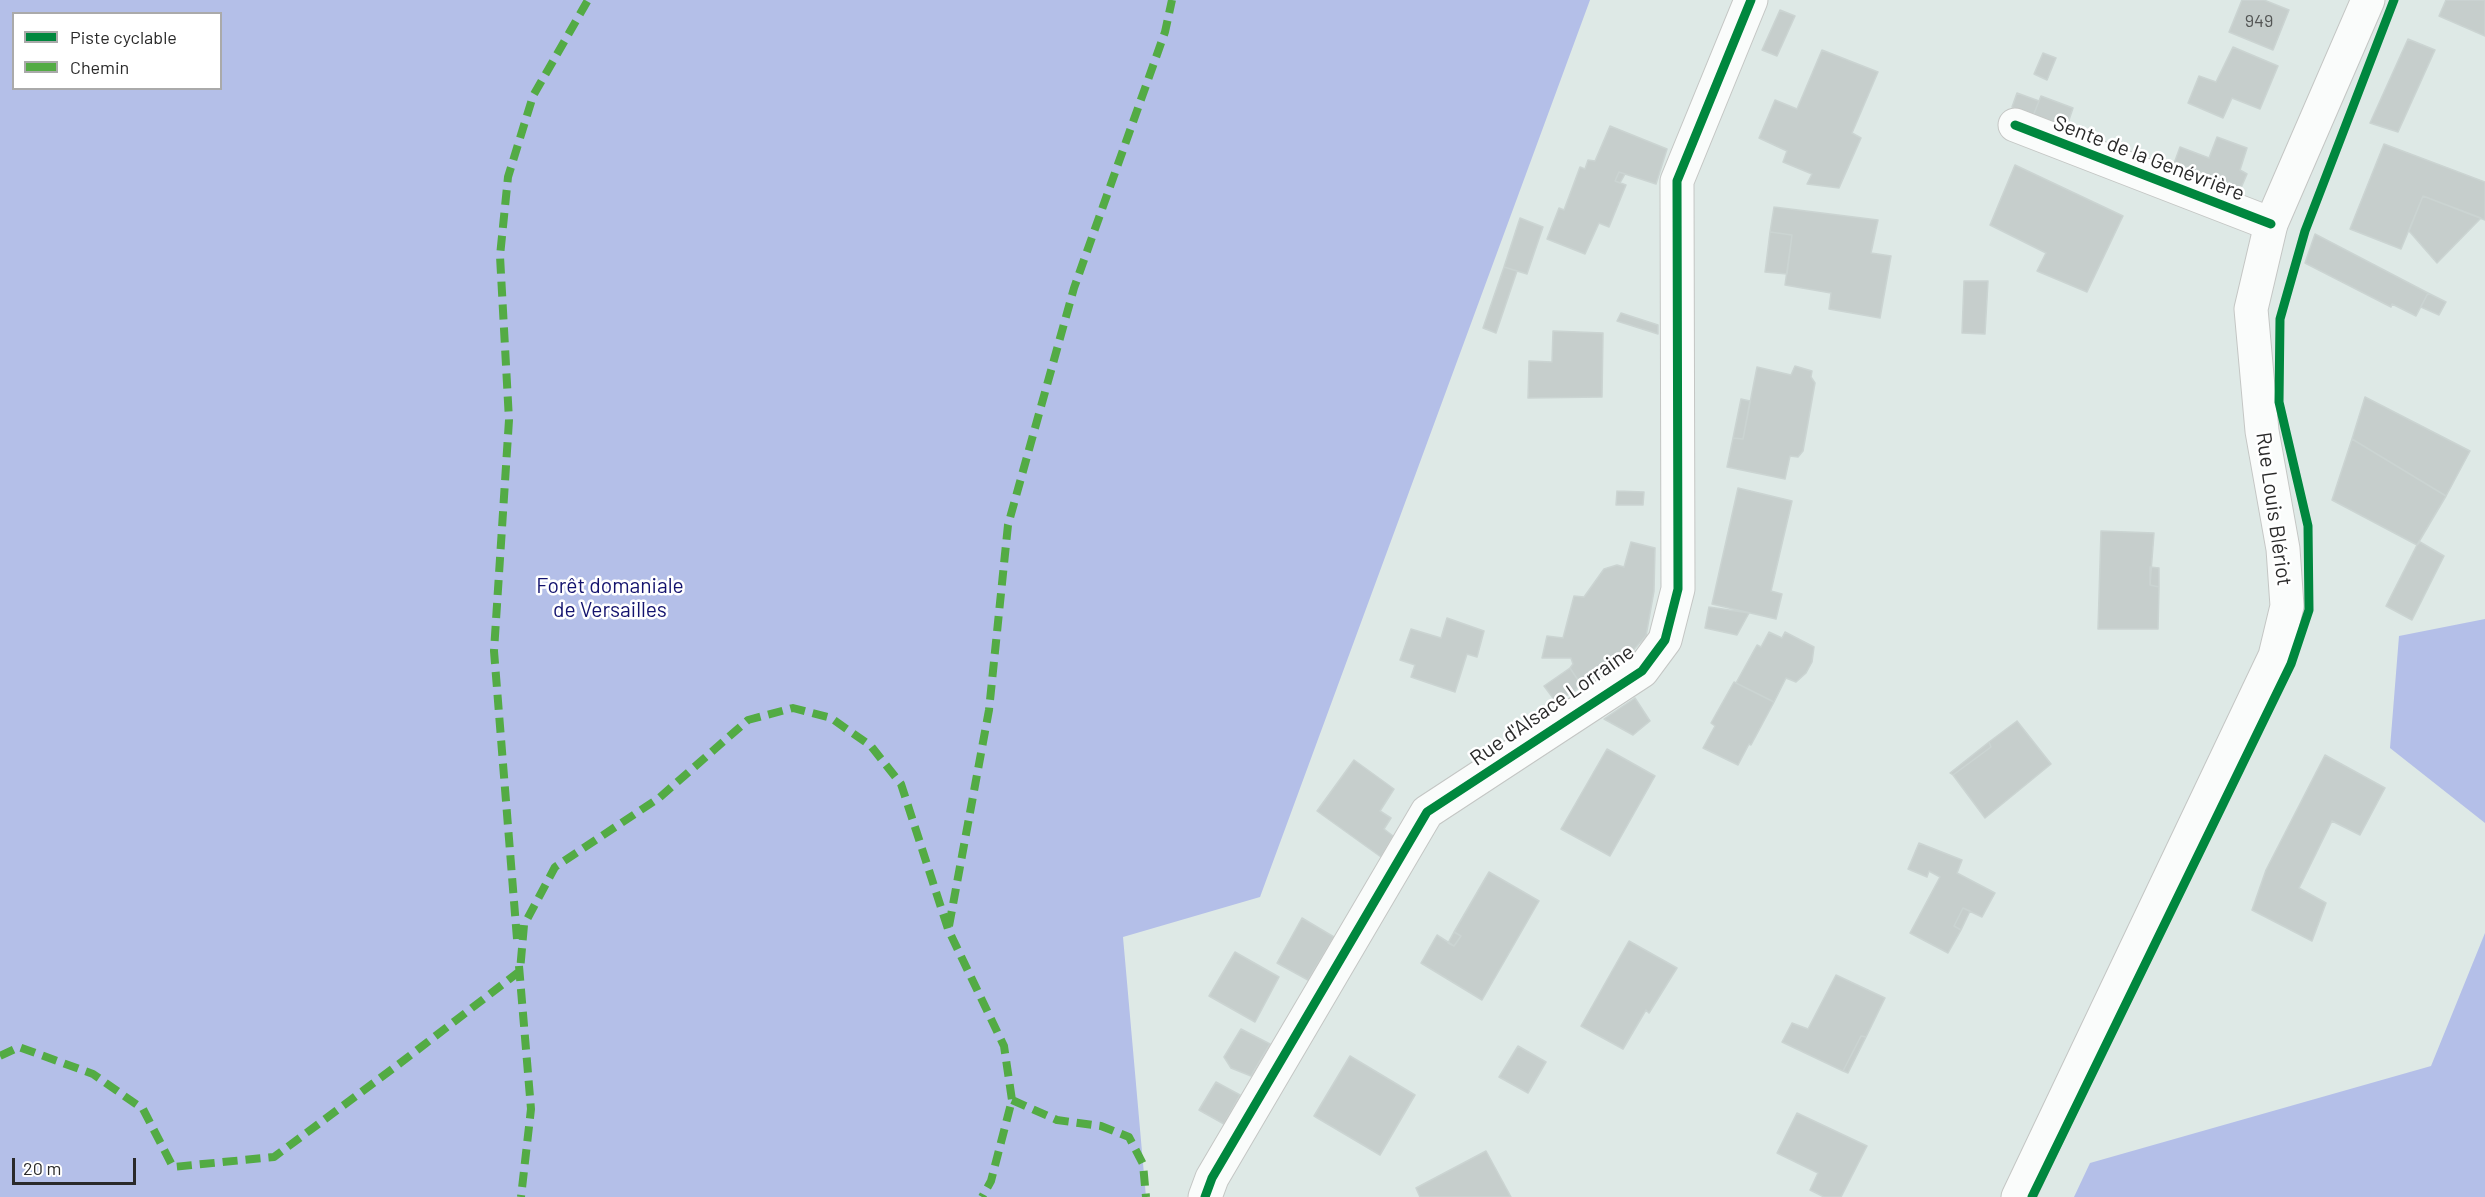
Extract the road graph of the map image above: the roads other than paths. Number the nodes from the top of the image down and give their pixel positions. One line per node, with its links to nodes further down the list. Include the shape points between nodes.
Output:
1 (1751, 0): 5 (street, Rue d'Alsace Lorraine, via 1677,180 1678,589 1665,640 1641,671 1427,812 1212,1178)
2 (2368, 0): 4 (street, Rue Louis Blériot)
3 (2015, 125): 4 (street, Sente de la Genévrière)
4 (2271, 224): 6 (street, Rue Louis Blériot, via 2251,309 2262,431 2283,549 2287,606 2275,656)
5 (1205, 1197)
6 (2018, 1197)

